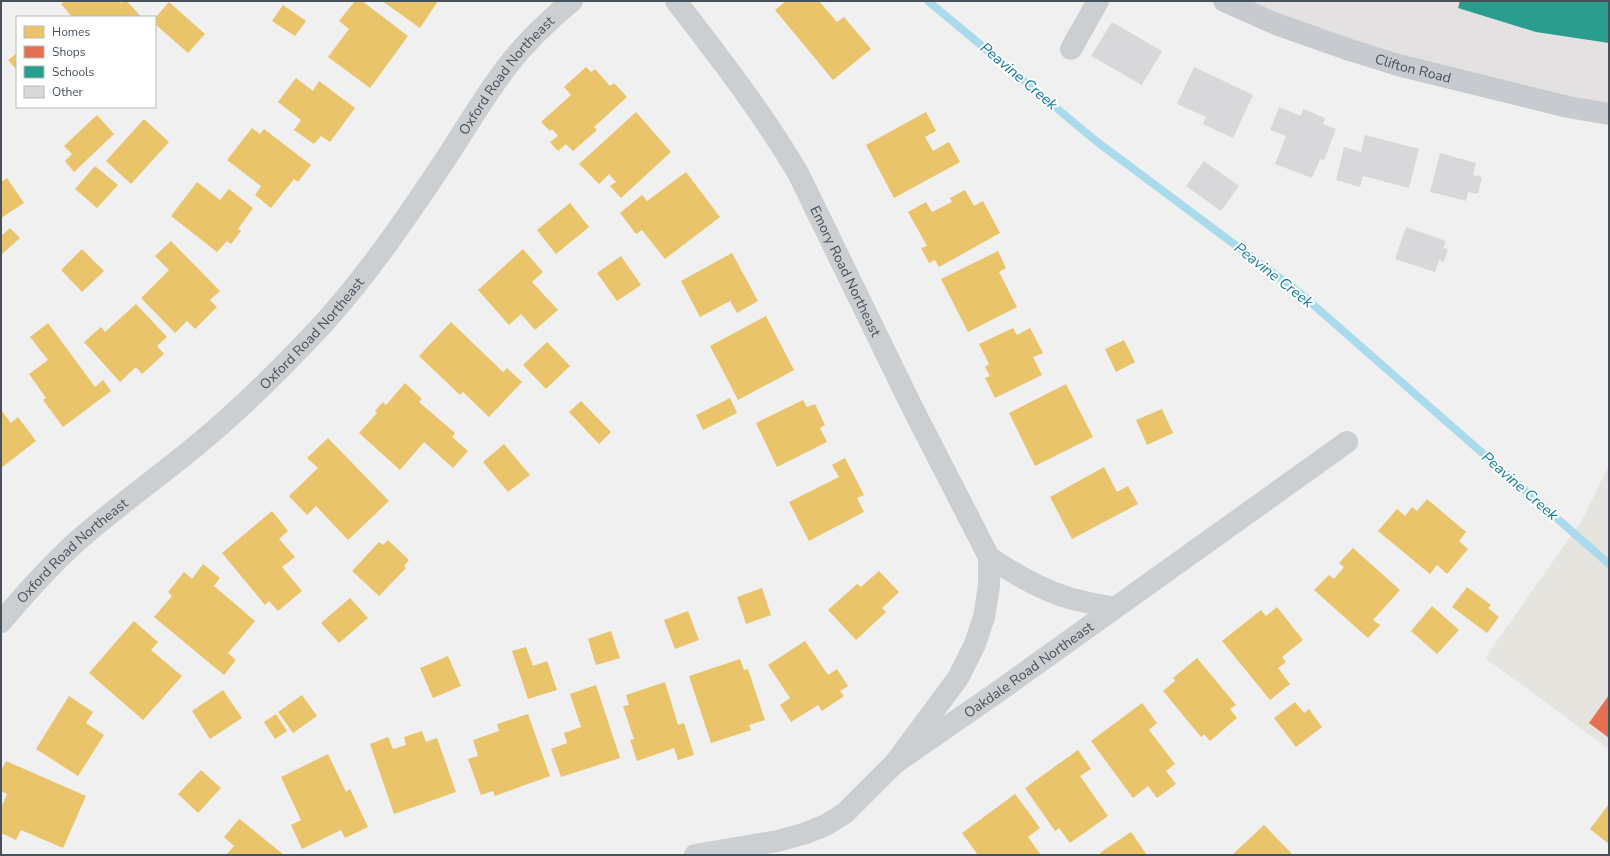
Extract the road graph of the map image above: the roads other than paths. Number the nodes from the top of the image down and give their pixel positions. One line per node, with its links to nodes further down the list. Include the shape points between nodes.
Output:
1 (572, 1): 12 (street, Oxford Road Northeast, via 530,39 509,64 410,213 369,269 324,323 244,404 74,545 34,583)
2 (676, 1): 10 (street, Emory Road Northeast, via 756,107 798,173)
3 (1098, 1): 5 (street)
4 (1224, 1): 6 (street, via 1276,24)
5 (1071, 49)
6 (1398, 65): 7 (main road, Clifton Road)
7 (1568, 107): 8 (street)
8 (1609, 114)
9 (1347, 442): 11 (street, Oakdale Road Northeast)
10 (989, 558): 11 (street, Emory Road Northeast, via 1013,574 1068,598); 13 (street, Emory Road Northeast, via 989,586 984,617 975,644 958,678)
11 (1114, 608): 13 (street, Oakdale Road Northeast)
12 (1, 622)
13 (896, 763): 14 (street, Oakdale Road Northeast, via 845,813 826,825 778,841)
14 (695, 855)

